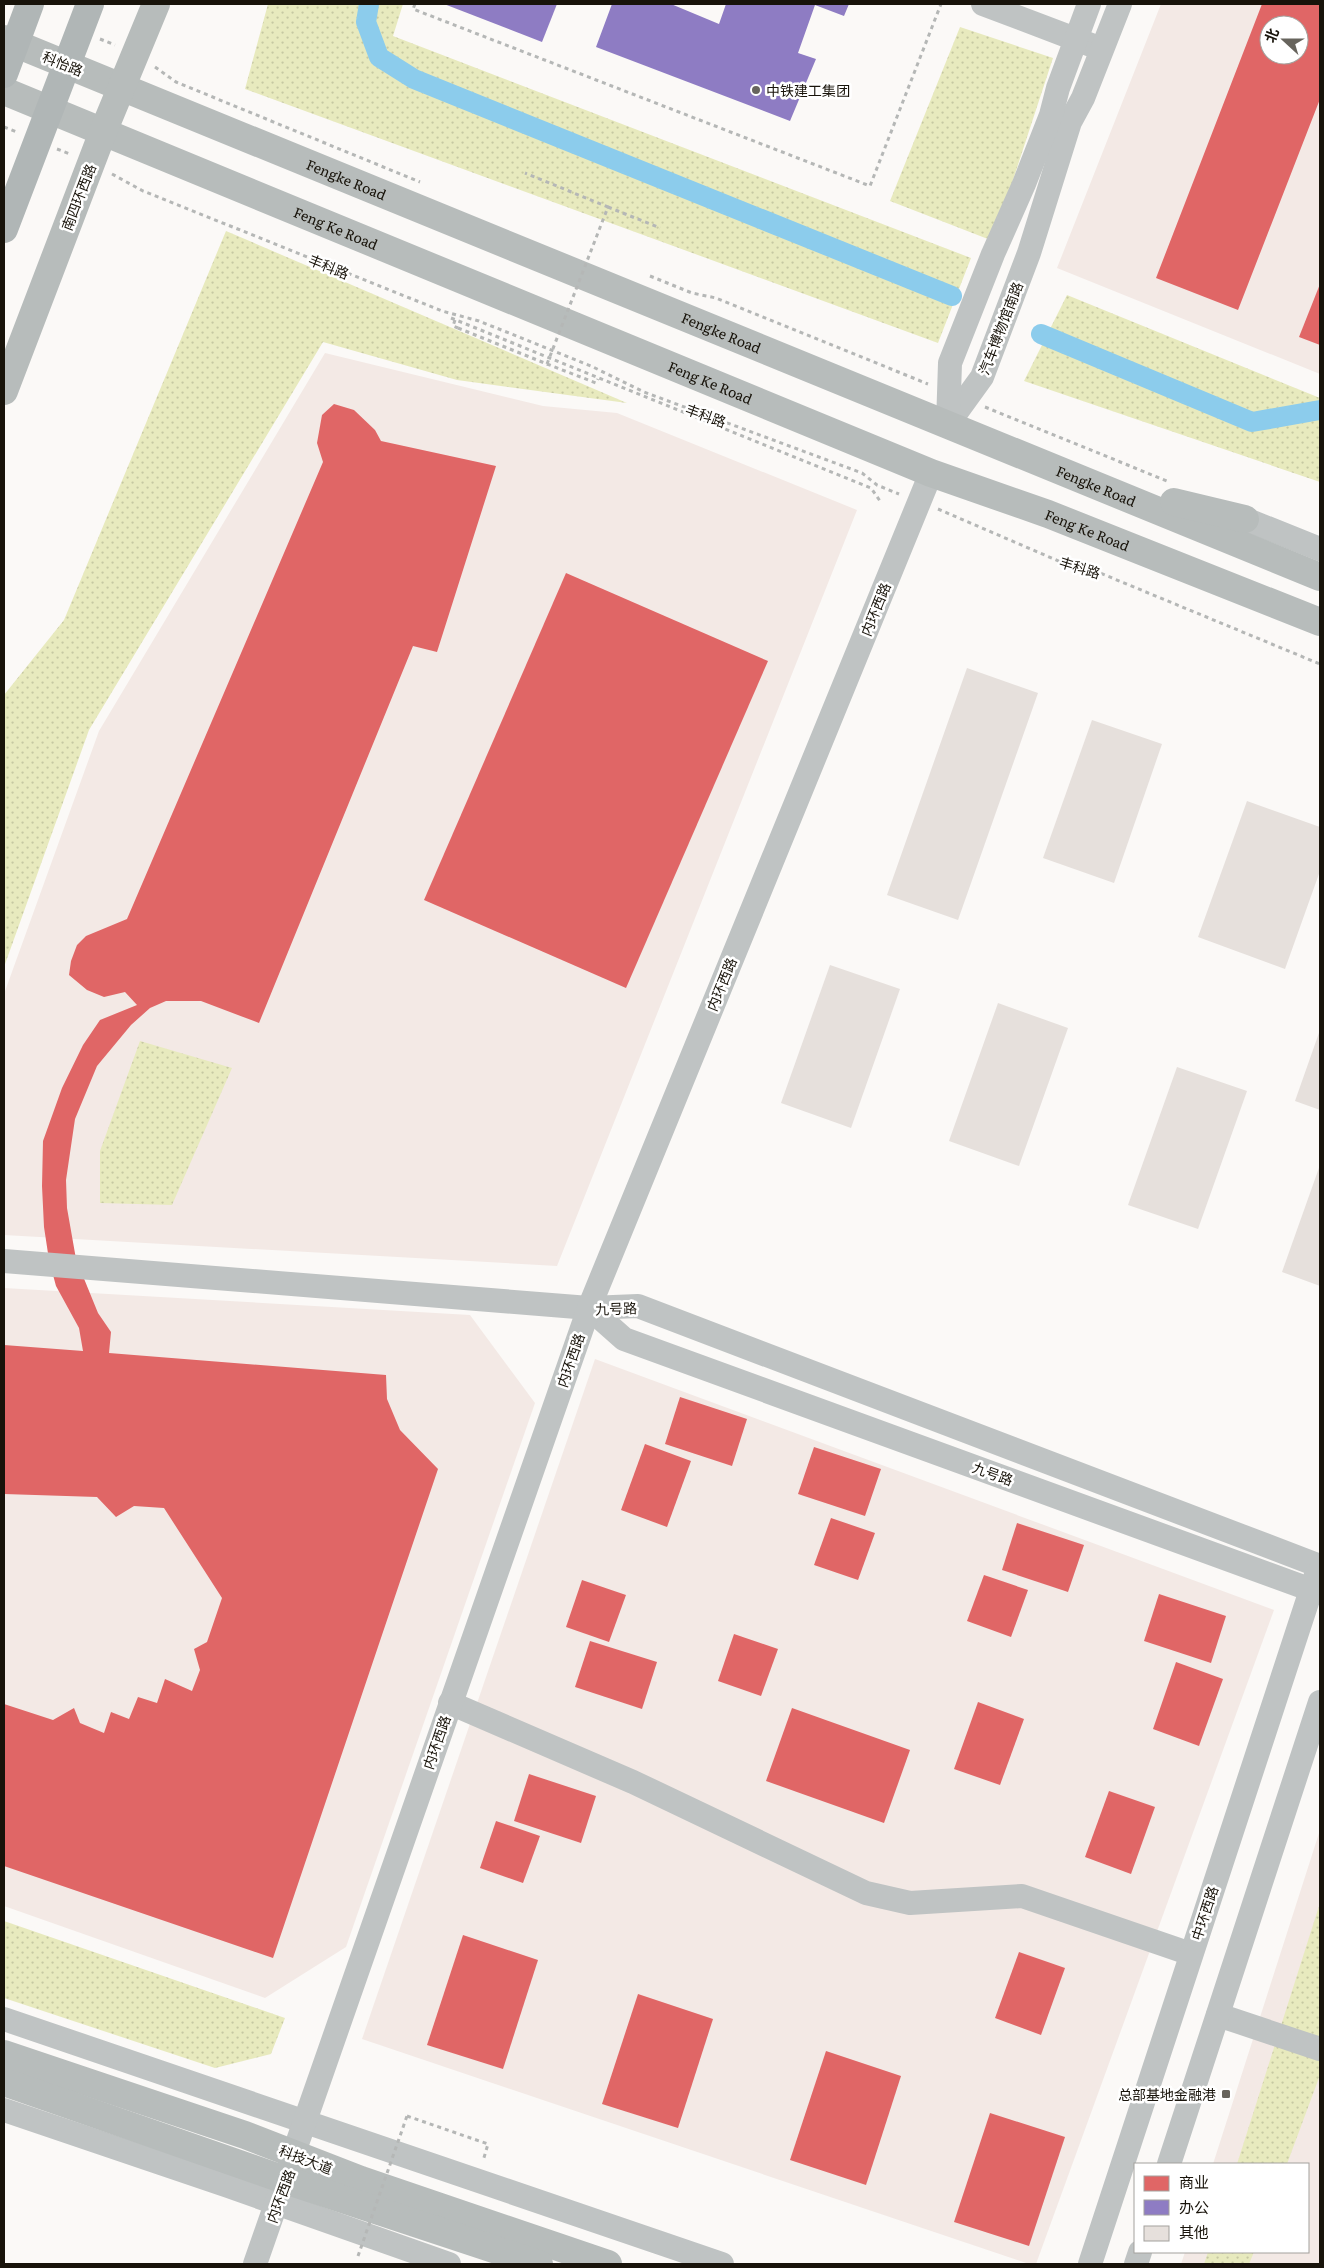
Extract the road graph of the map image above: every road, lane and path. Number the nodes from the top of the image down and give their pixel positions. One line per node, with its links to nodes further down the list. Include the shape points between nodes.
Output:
1 (30, 4): 13 (highway, bridge)
2 (90, 4): 22 (highway, bridge)
3 (156, 4): 12 (main road, 南四环西路)
4 (415, 4): 5 (path, via 413,9 870,186)
5 (941, 4)
6 (983, 4): 10 (street)
7 (1089, 4): 10 (street)
8 (1120, 4): 11 (street, 汽车博物馆南路)
9 (4, 39): 14 (main road, 科怡路)
10 (1076, 39): 11 (street); 31 (street, via 1024,184 950,363)
11 (1102, 50): 31 (street, 汽车博物馆南路, via 1084,98 1070,122 1029,253 982,377)
12 (136, 54): 14 (main road, 南四环西路); 19 (path, via 176,82)
13 (4, 74)
14 (121, 88): 16 (main road, 南四环西路); 32 (main road, Fengke Road)
15 (4, 91): 16 (main road)
16 (103, 132): 17 (main road, 南四环西路); 33 (main road, Feng Ke Road)
17 (91, 163): 30 (main road, 南四环西路); 36 (path, 丰科路, via 143,192 442,311 479,321 591,366 644,392 862,473 877,485)
18 (525, 173): 20 (path, bridge)
19 (423, 183)
20 (608, 208): 21 (path); 28 (path, bridge)
21 (660, 228)
22 (4, 229)
23 (584, 249): 24 (path)
24 (594, 253)
25 (648, 275): 31 (path, via 692,293 716,298)
26 (451, 318): 27 (path)
27 (455, 320): 28 (path, bridge, via 453,326); 29 (path)
28 (547, 364): 29 (path, via 596,383)
29 (598, 379): 35 (path, via 871,488)
30 (4, 391)
31 (957, 396): 32 (street, 汽车博物馆南路); 34 (path)
32 (948, 424): 37 (main road, Fengke Road)
33 (931, 473): 36 (street, 内环西路); 41 (main road, Feng Ke Road, via 1048,514)
34 (1168, 482)
35 (880, 501)
36 (919, 502): 42 (path, 丰科路, via 1070,566 1088,568); 44 (street, 内环西路)
37 (1138, 502): 38 (main road, via 1167,501); 40 (main road, Fengke Road)
38 (1245, 519): 39 (street)
39 (1320, 549)
40 (1320, 577)
41 (1320, 622)
42 (1320, 664)
43 (4, 1261): 44 (street)
44 (589, 1308): 45 (street, 九号路, via 638,1306); 46 (street, 九号路, via 624,1338); 48 (street, 内环西路)
45 (1320, 1564): 46 (street, 中环西路)
46 (1316, 1591): 49 (street, 中环西路)
47 (1320, 1702): 50 (street)
48 (450, 1703): 49 (street, via 633,1782 866,1893 910,1903 1022,1896); 56 (street, 内环西路)
49 (1192, 1954): 67 (street, 中环西路)
50 (1218, 2015): 52 (street); 59 (street)
51 (4, 2019): 56 (street)
52 (1320, 2049)
53 (4, 2054): 58 (main road, 科技大道)
54 (4, 2082): 60 (main road, 科技大道)
55 (4, 2110): 60 (street)
56 (305, 2122): 58 (street, 内环西路); 66 (street)
57 (488, 2144): 61 (path, bridge, via 407,2116)
58 (294, 2154): 60 (street, 内环西路); 65 (main road, 科技大道, via 388,2190)
59 (1169, 2163)
60 (281, 2192): 62 (street, 内环西路); 63 (street); 64 (main road, 科技大道)
61 (358, 2256)
62 (255, 2264)
63 (449, 2264)
64 (539, 2264)
65 (608, 2264)
66 (722, 2264)
67 (1090, 2264)

